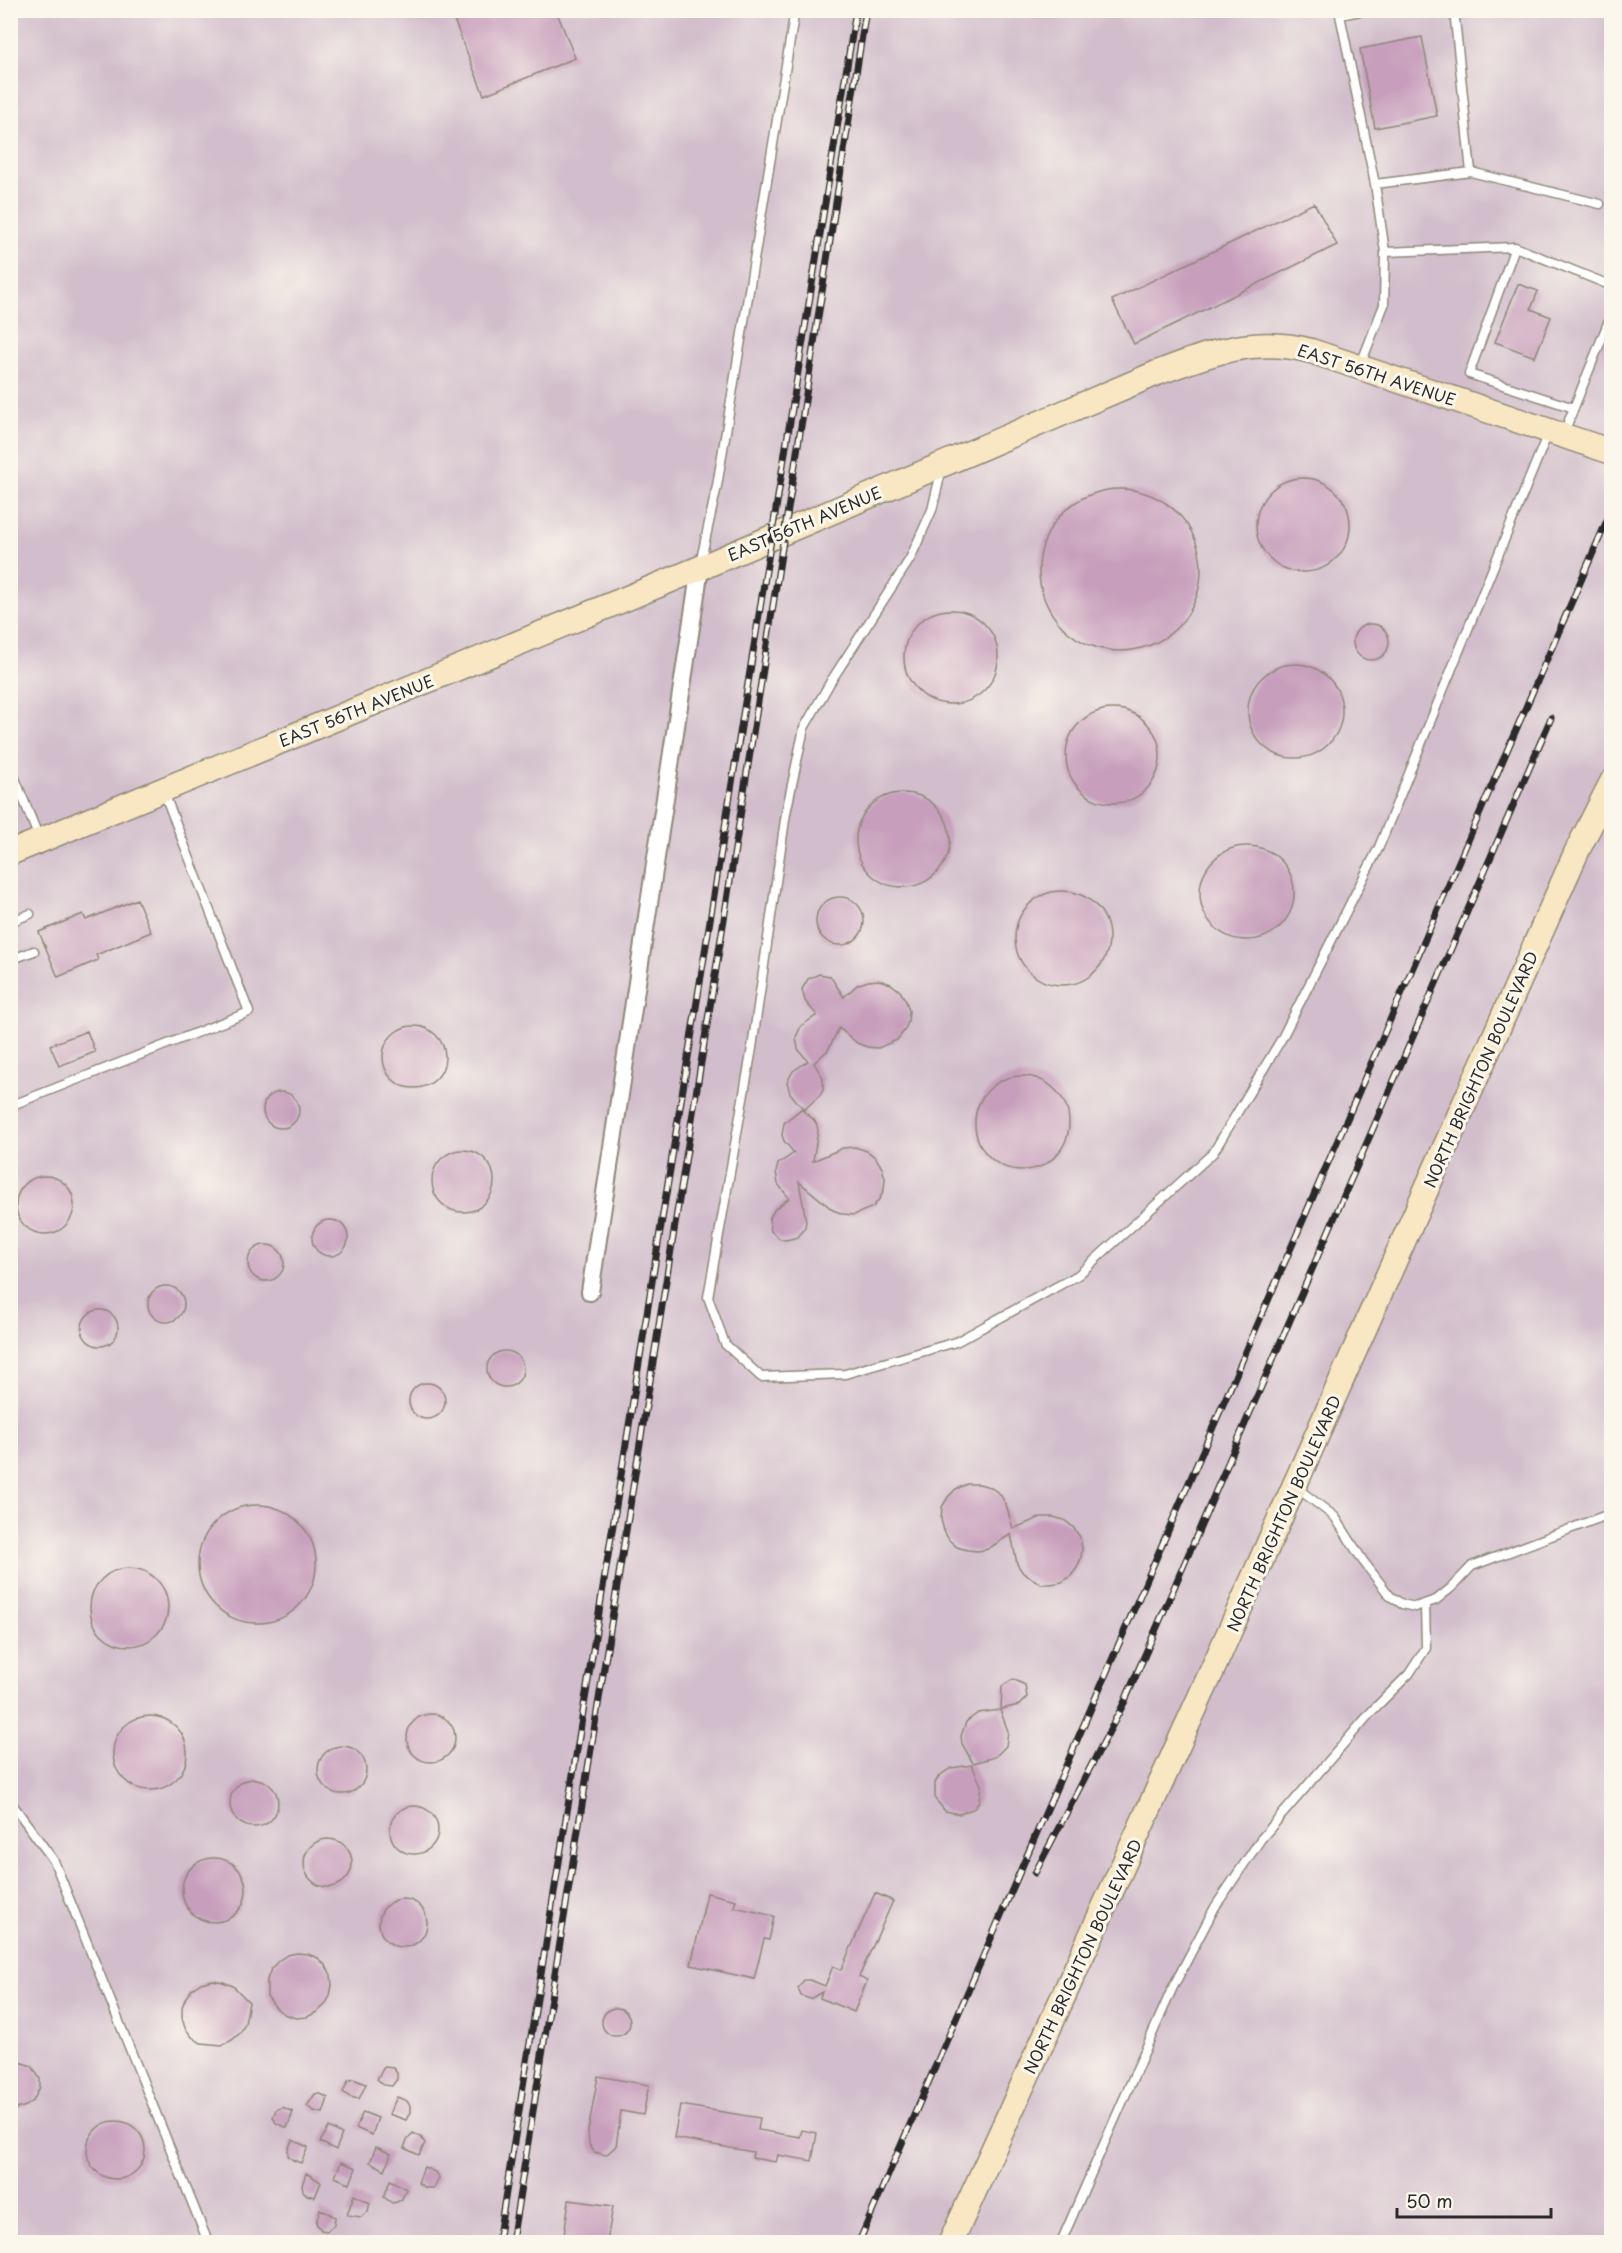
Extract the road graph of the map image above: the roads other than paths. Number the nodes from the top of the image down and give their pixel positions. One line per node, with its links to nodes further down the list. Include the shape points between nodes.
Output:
1 (795, 10): 17 (lane)
2 (1365, 10): 4 (lane)
3 (1454, 10): 5 (lane)
4 (1340, 13): 6 (lane)
5 (1471, 172): 6 (lane); 7 (lane)
6 (1374, 184): 9 (lane)
7 (1600, 204)
8 (1515, 247): 9 (lane); 10 (lane); 13 (lane, via 1469,374)
9 (1385, 252): 12 (lane, via 1384,305)
10 (1611, 286)
11 (1611, 313): 13 (lane)
12 (1360, 366): 14 (main road, EAST 56TH AVENUE); 16 (main road, EAST 56TH AVENUE, via 1296,347 1264,344 1232,348 1157,373)
13 (1574, 408): 14 (lane)
14 (1556, 433): 15 (main road, EAST 56TH AVENUE); 16 (lane, via 1379,847 1282,1038 1213,1153 1078,1275 956,1342 845,1374 762,1377 725,1344 708,1297 752,1048 786,813 804,728 910,559 932,510)
15 (1611, 452)
16 (943, 465): 17 (main road, EAST 56TH AVENUE)
17 (700, 568): 20 (main road, EAST 56TH AVENUE); 28 (street)
18 (10, 766): 21 (lane)
19 (1611, 782): 29 (main road, NORTH BRIGHTON BOULEVARD)
20 (163, 790): 21 (main road, EAST 56TH AVENUE); 27 (lane, via 249,1012)
21 (40, 841): 22 (main road, EAST 56TH AVENUE)
22 (10, 853)
23 (30, 914): 24 (lane)
24 (10, 922)
25 (34, 951): 26 (lane)
26 (10, 960)
27 (10, 1106)
28 (590, 1292)
29 (1294, 1486): 31 (lane, via 1335,1517 1390,1596 1415,1607); 34 (main road, NORTH BRIGHTON BOULEVARD)
30 (1611, 1513): 31 (lane, via 1472,1566 1452,1588)
31 (1425, 1604): 35 (lane, via 1426,1648 1409,1674 1261,1839 1215,1907 1172,1989)
32 (10, 1801): 33 (lane, via 54,1861)
33 (208, 2242)
34 (951, 2242)
35 (1061, 2242)

